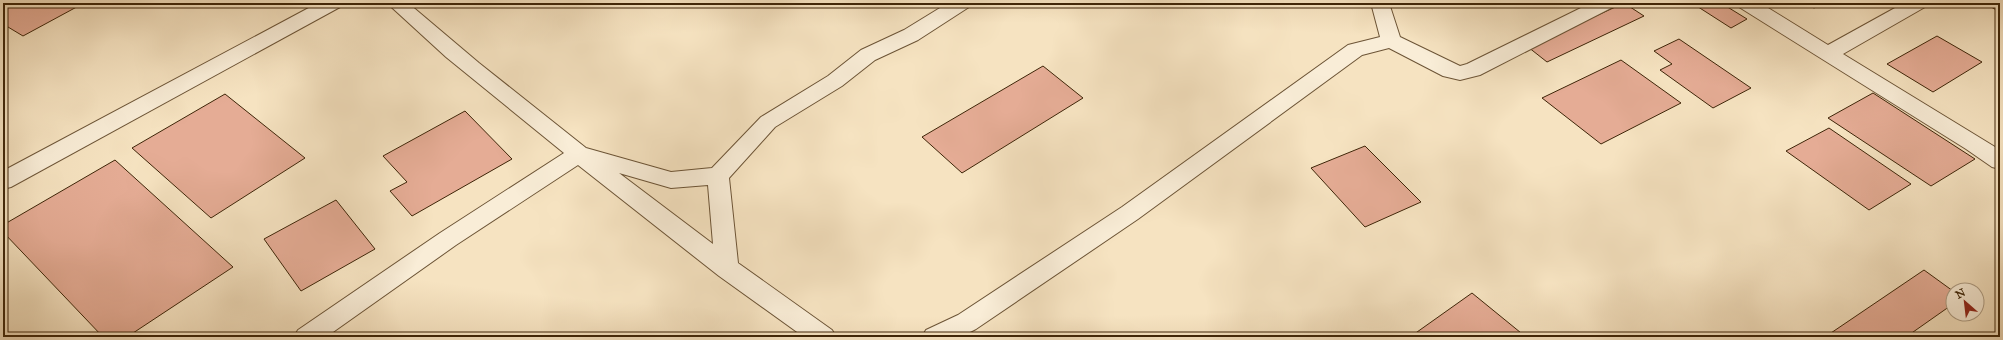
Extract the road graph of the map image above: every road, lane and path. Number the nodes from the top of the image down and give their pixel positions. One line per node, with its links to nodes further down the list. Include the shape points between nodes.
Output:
1 (333, 3): 13 (street)
2 (396, 3): 10 (street, via 482,77)
3 (962, 3): 12 (street, via 910,35 868,55 835,81 768,122)
4 (1380, 3): 8 (street)
5 (1606, 3): 8 (street, via 1473,70 1460,73 1450,71)
6 (1746, 3): 9 (street)
7 (1918, 3): 9 (street)
8 (1391, 41): 17 (street, via 1355,50 1130,213 967,322)
9 (1827, 54): 11 (street)
10 (579, 154): 12 (street, via 671,180); 14 (street); 15 (street, via 448,239)
11 (2000, 161)
12 (718, 176): 14 (street)
13 (3, 181)
14 (727, 269): 16 (street)
15 (307, 337)
16 (822, 337)
17 (935, 337)

